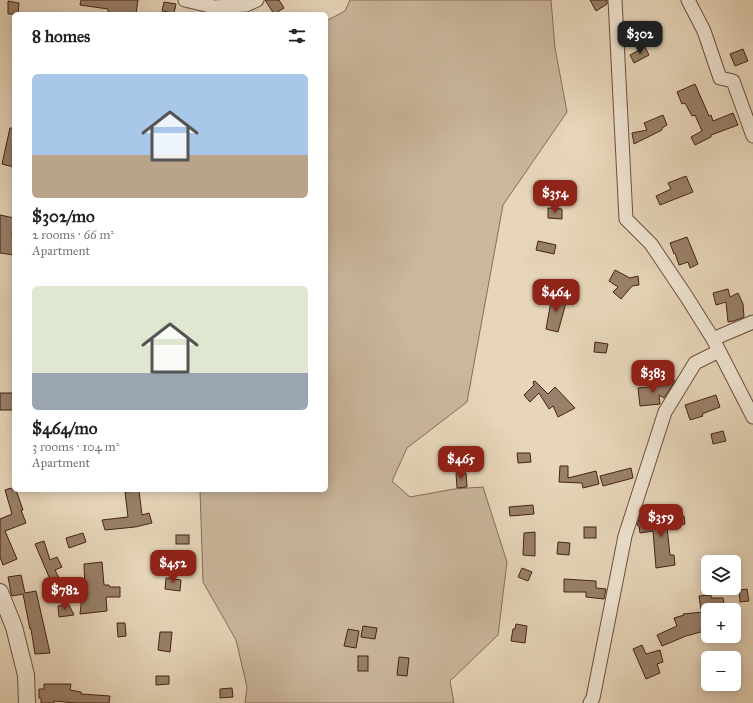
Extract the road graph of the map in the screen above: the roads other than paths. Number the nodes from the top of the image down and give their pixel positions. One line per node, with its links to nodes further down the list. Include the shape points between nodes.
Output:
1 (185, 0): 4 (street, via 214,6)
2 (615, 0): 7 (street, via 626,218 651,244)
3 (688, 0): 5 (street, via 704,31 720,78 733,81)
4 (251, 4)
5 (753, 136)
6 (753, 322): 7 (street)
7 (713, 339): 8 (street)
8 (719, 351): 9 (street); 12 (street, via 696,363 665,412 626,536)
9 (753, 417)
10 (0, 592): 11 (street, via 14,627 26,675)
11 (27, 703)
12 (590, 703)

